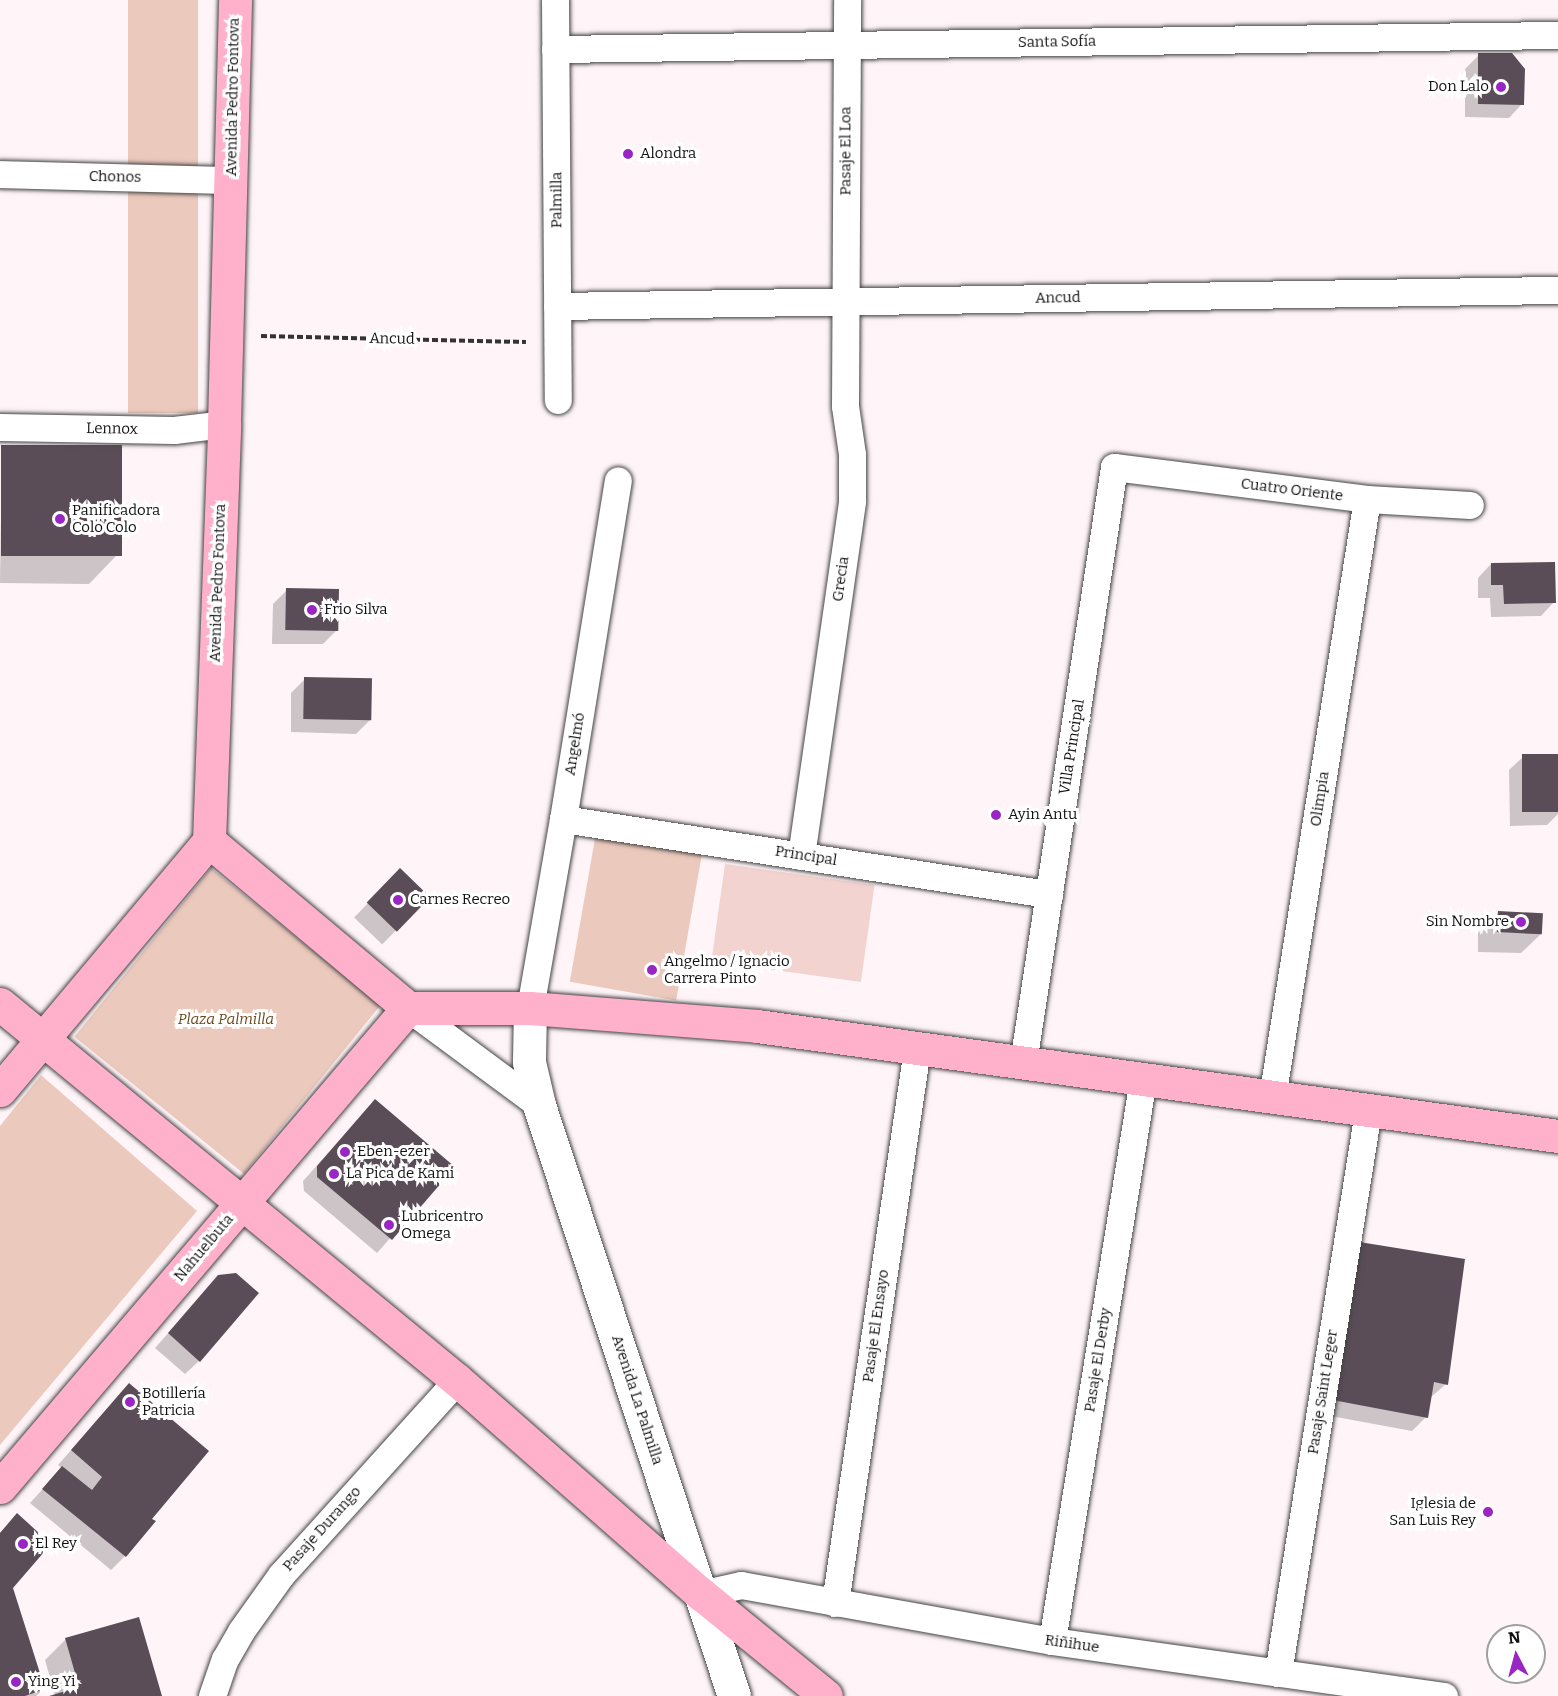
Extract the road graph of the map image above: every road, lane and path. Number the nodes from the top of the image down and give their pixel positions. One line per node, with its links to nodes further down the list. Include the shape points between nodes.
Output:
1 (235, 0): 8 (main road, Avenida Pedro Fontova)
2 (555, 0): 6 (street, Palmilla)
3 (847, 0): 5 (street, Pasaje El Loa)
4 (1558, 35): 5 (street, Santa Sofía)
5 (846, 45): 6 (street, Santa Sofía); 10 (street, Pasaje El Loa)
6 (555, 49): 11 (street, Palmilla)
7 (0, 174): 8 (street, Chonos)
8 (231, 180): 12 (main road, Avenida Pedro Fontova)
9 (1558, 290): 10 (street, Ancud)
10 (845, 302): 11 (street, Ancud); 23 (street, Grecia, via 845,406 852,454 852,501)
11 (557, 306): 13 (street, Palmilla)
12 (227, 335): 13 (path, Ancud); 15 (main road, Avenida Pedro Fontova)
13 (558, 343): 14 (street, Palmilla)
14 (558, 400)
15 (224, 424): 16 (street, Lennox, via 174,430); 22 (main road, Avenida Pedro Fontova)
16 (0, 427)
17 (1114, 467): 19 (street, Cuatro Oriente); 24 (street, Villa Principal)
18 (618, 480): 21 (street, Angelmó)
19 (1367, 500): 20 (street, Cuatro Oriente); 33 (street, Olimpia)
20 (1470, 505)
21 (563, 819): 23 (street, Principal); 27 (street, Angelmó)
22 (209, 841): 26 (main road); 28 (main road)
23 (801, 856): 24 (street, Principal)
24 (1049, 894): 30 (street, Villa Principal)
25 (0, 1004): 28 (main road)
26 (408, 1008): 27 (main road); 34 (street); 37 (main road, Nahuelbuta)
27 (530, 1008): 29 (main road, via 757,1026); 34 (street, Avenida La Palmilla, via 529,1062)
28 (41, 1039): 32 (main road); 37 (main road)
29 (917, 1049): 30 (main road); 41 (street, Pasaje El Ensayo)
30 (1023, 1063): 31 (main road)
31 (1143, 1080): 33 (main road); 42 (street, Pasaje El Derby)
32 (0, 1090)
33 (1272, 1098): 35 (main road)
34 (539, 1105): 40 (street, Avenida La Palmilla)
35 (1368, 1110): 36 (main road); 43 (street, Pasaje Saint Leger)
36 (1558, 1136)
37 (244, 1202): 38 (main road); 39 (main road, Nahuelbuta)
38 (457, 1380): 40 (main road); 44 (street, Pasaje Durango, via 281,1575 231,1650)
39 (0, 1487)
40 (701, 1594): 41 (street, Riñihue, via 741,1586); 45 (street, Avenida La Palmilla); 46 (main road)
41 (835, 1603): 42 (street, Riñihue)
42 (1052, 1641): 43 (street, Riñihue)
43 (1278, 1673): 47 (street, Riñihue)
44 (212, 1696)
45 (734, 1696)
46 (826, 1696)
47 (1444, 1696)

